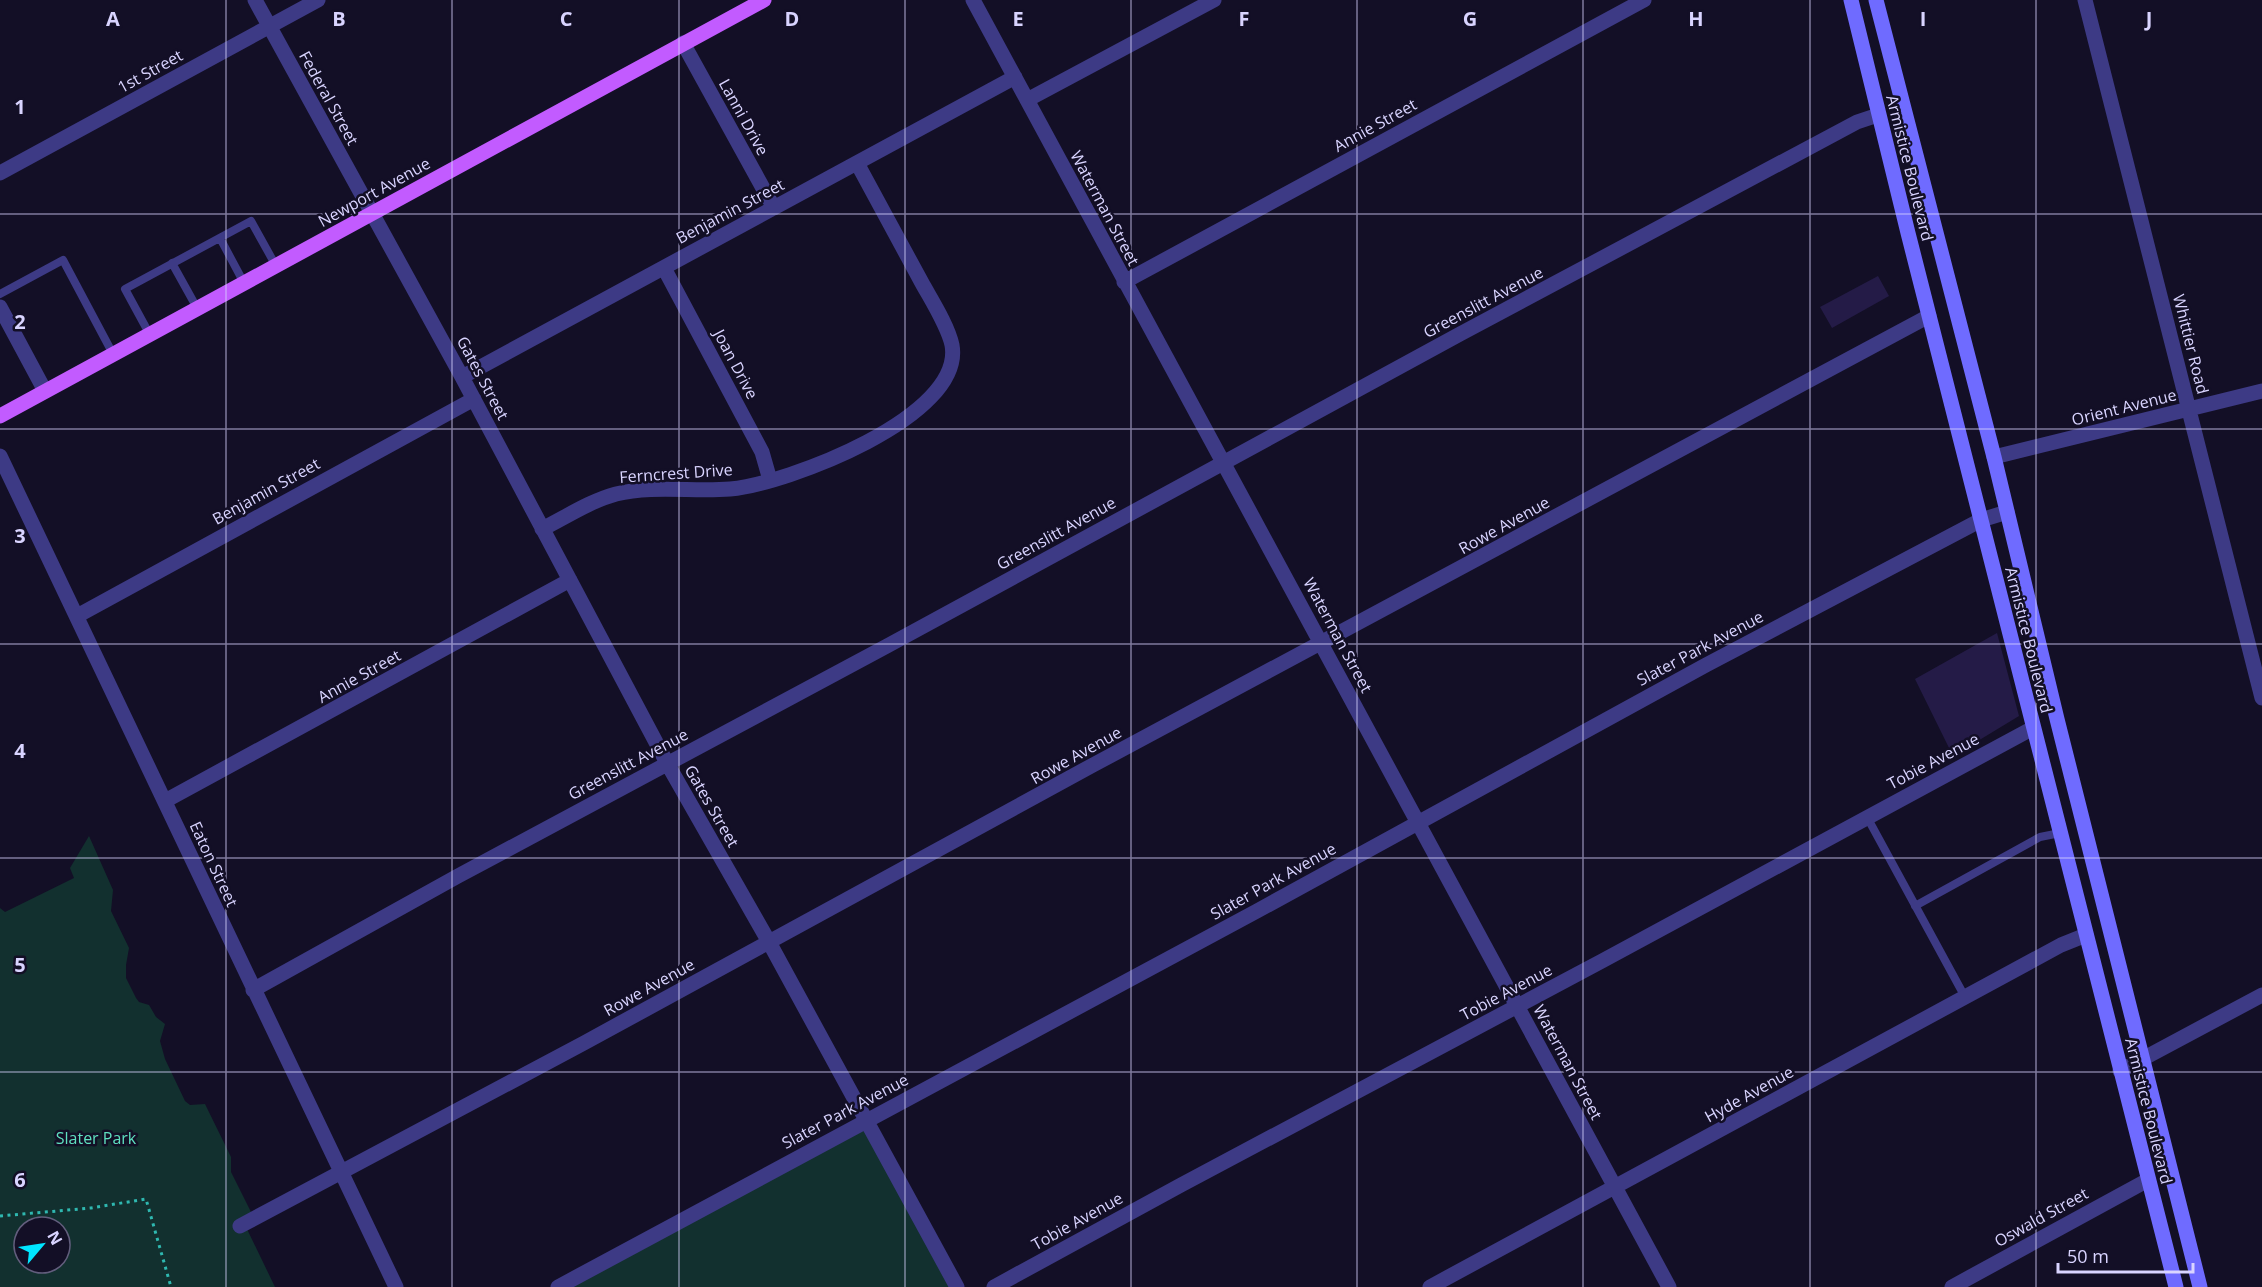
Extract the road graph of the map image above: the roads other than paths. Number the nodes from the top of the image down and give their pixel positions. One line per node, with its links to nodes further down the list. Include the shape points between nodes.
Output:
1 (255, 0): 10 (street, Federal Street)
2 (318, 0): 10 (street, 1st Street)
3 (764, 0): 11 (main road, Newport Avenue)
4 (973, 0): 12 (street, Waterman Street)
5 (1214, 0): 13 (street)
6 (1644, 0): 23 (street, Annie Street)
7 (1851, 0): 14 (main road, Armistice Boulevard)
8 (1876, 0): 38 (main road, Armistice Boulevard)
9 (2085, 0): 35 (street, Whittier Road)
10 (269, 26): 16 (street, 1st Street); 18 (street, Federal Street)
11 (684, 43): 17 (street, Lanni Drive); 18 (main road, Newport Avenue)
12 (1015, 77): 13 (street, Waterman Street); 15 (street, Benjamin Street)
13 (1027, 100): 23 (street, Waterman Street)
14 (1878, 115): 28 (main road, Armistice Boulevard); 39 (street, Greenslitt Avenue, via 1857,122)
15 (857, 163): 17 (street, Benjamin Street); 40 (street, Ferncrest Drive, via 939,315 952,345 950,368 935,394 914,414 857,447)
16 (0, 173)
17 (774, 208): 22 (street, Benjamin Street)
18 (371, 214): 21 (main road, Newport Avenue); 31 (street, Gates Street)
19 (220, 238): 20 (lane); 21 (lane, via 251,221); 24 (lane)
20 (172, 264): 27 (lane); 29 (lane, via 125,289)
21 (276, 266): 24 (main road, Newport Avenue)
22 (664, 268): 31 (street, Benjamin Street); 40 (street, Joan Drive, via 762,452)
23 (1124, 282): 39 (street, Waterman Street)
24 (244, 283): 27 (main road, Newport Avenue)
25 (0, 294): 30 (lane, via 63,260)
26 (0, 307): 32 (street)
27 (197, 308): 29 (main road, Newport Avenue)
28 (1929, 316): 42 (main road, Armistice Boulevard); 46 (street, Rowe Avenue)
29 (150, 334): 30 (main road, Newport Avenue)
30 (113, 354): 32 (main road, Newport Avenue)
31 (462, 377): 34 (street, Gates Street)
32 (45, 391): 36 (main road, Newport Avenue)
33 (2262, 391): 35 (street, Orient Avenue)
34 (474, 399): 43 (street, Gates Street); 45 (street, Benjamin Street)
35 (2189, 409): 38 (street, Orient Avenue); 47 (street, Whittier Road)
36 (0, 416)
37 (0, 456): 45 (street, Eaton Street)
38 (1994, 457): 41 (main road, Armistice Boulevard)
39 (1223, 464): 46 (street, Waterman Street); 49 (street, Greenslitt Avenue)
40 (770, 480): 43 (street, Ferncrest Drive, via 731,489 617,494)
41 (2007, 512): 42 (street, Slater Park Avenue); 61 (main road, Armistice Boulevard)
42 (1981, 520): 48 (main road, Armistice Boulevard); 52 (street, Slater Park Avenue)
43 (542, 529): 44 (street, Gates Street)
44 (570, 580): 49 (street, Gates Street); 50 (street, Annie Street)
45 (77, 615): 50 (street, Eaton Street)
46 (1323, 643): 52 (street, Waterman Street); 56 (street, Rowe Avenue)
47 (2262, 698)
48 (2033, 728): 51 (street, Tobie Avenue); 53 (main road, Armistice Boulevard)
49 (667, 764): 56 (street, Gates Street); 57 (street, Greenslitt Avenue)
50 (165, 801): 57 (street, Eaton Street)
51 (1867, 817): 54 (lane); 60 (street, Tobie Avenue)
52 (1417, 823): 60 (street, Waterman Street); 63 (street, Slater Park Avenue)
53 (2060, 833): 54 (lane, via 2040,837); 55 (main road, Armistice Boulevard)
54 (1916, 906): 59 (lane)
55 (2086, 935): 59 (street, Hyde Avenue); 62 (main road, Armistice Boulevard)
56 (768, 942): 63 (street, Gates Street); 64 (street, Rowe Avenue)
57 (253, 990): 64 (street, Eaton Street)
58 (2262, 995): 61 (street)
59 (1965, 997): 66 (street, Hyde Avenue)
60 (1517, 1006): 66 (street, Waterman Street); 71 (street, Tobie Avenue)
61 (2143, 1058): 62 (street); 76 (main road, Armistice Boulevard)
62 (2120, 1071): 65 (main road, Armistice Boulevard)
63 (864, 1121): 69 (street, Slater Park Avenue); 70 (street, Gates Street)
64 (340, 1174): 67 (street, Rowe Avenue); 68 (street, Eaton Street)
65 (2148, 1179): 74 (street, Oswald Street); 75 (main road, Armistice Boulevard)
66 (1615, 1187): 72 (street, Hyde Avenue); 73 (street, Waterman Street)
67 (240, 1226)
68 (396, 1287)
69 (558, 1287)
70 (957, 1287)
71 (994, 1287)
72 (1430, 1287)
73 (1669, 1287)
74 (1952, 1287)
75 (2176, 1287)
76 (2200, 1287)

